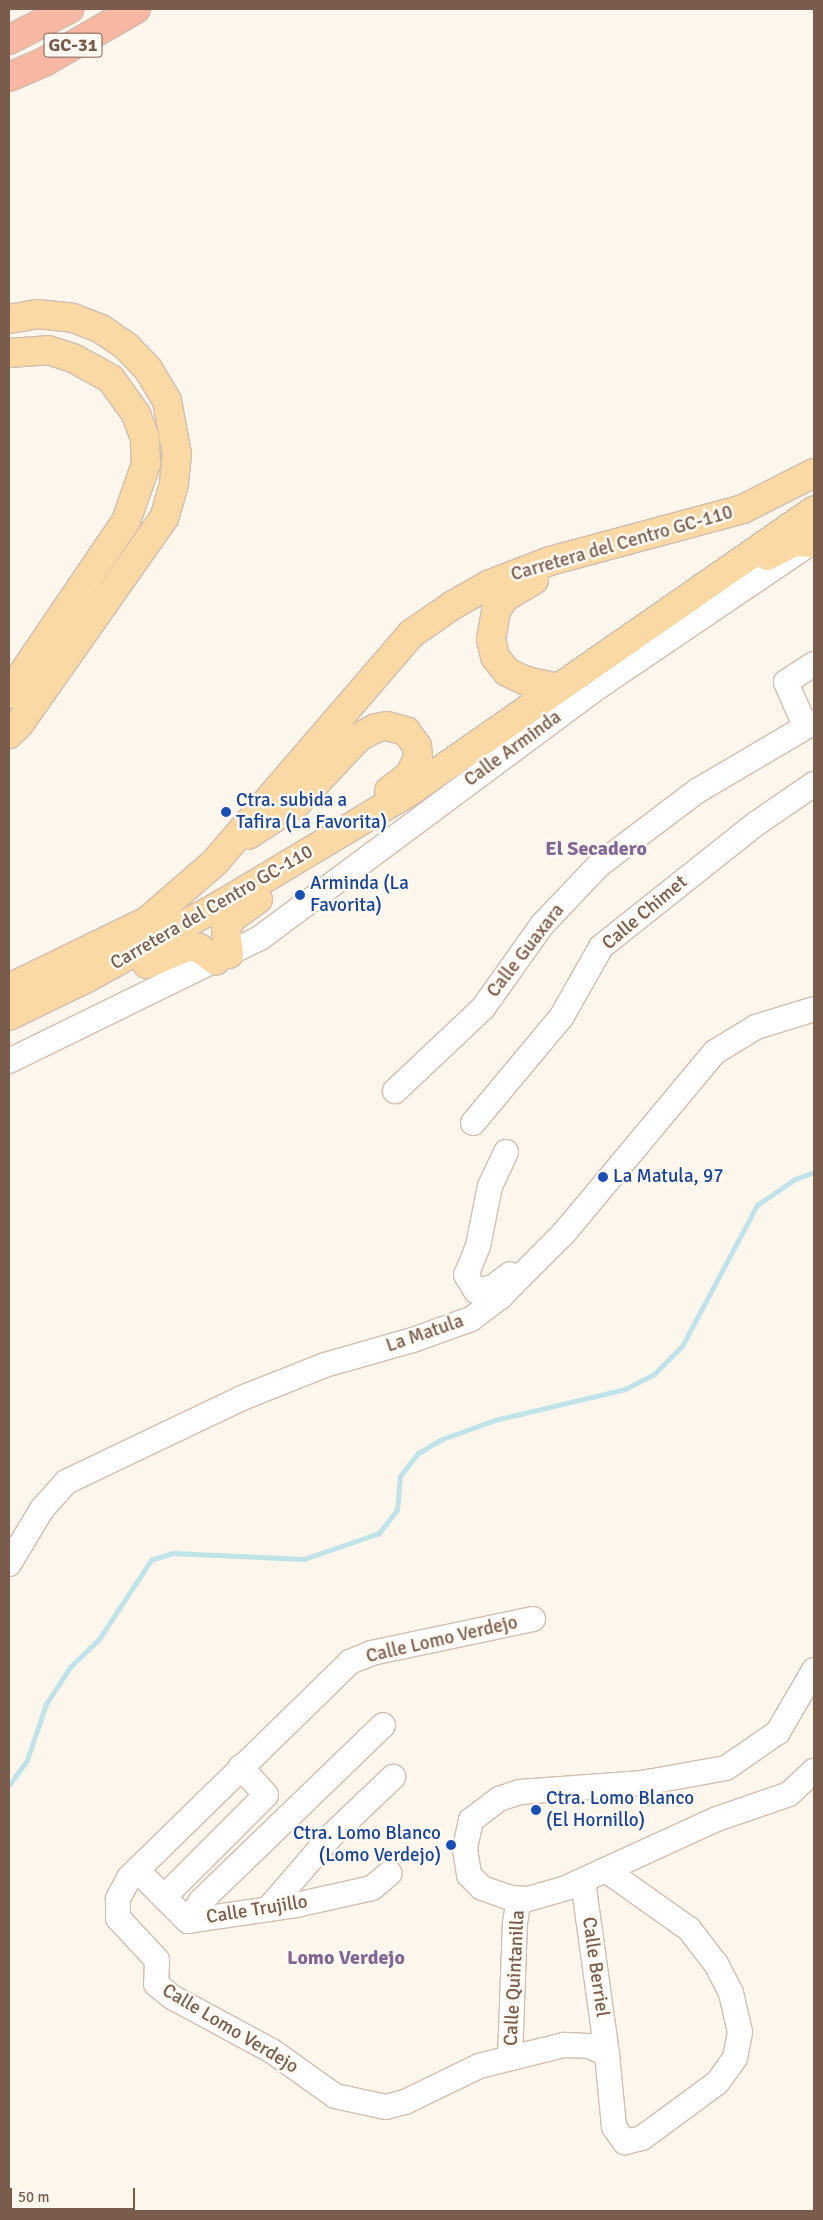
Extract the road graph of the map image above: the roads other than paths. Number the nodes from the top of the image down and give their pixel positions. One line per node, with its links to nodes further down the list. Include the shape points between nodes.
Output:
1 (69, 9): 3 (highway, GC-31)
2 (136, 9): 4 (highway, GC-31, via 44,62)
3 (9, 40)
4 (9, 77)
5 (9, 319): 16 (main road, via 37,314 73,318 101,329 126,346 148,369 167,401 177,454 174,484 164,518 20,723)
6 (9, 353): 14 (main road, via 48,350 73,358 111,379 136,414 145,439 146,464 126,521)
7 (814, 473): 10 (main road, Carretera del Centro GC-110, via 743,509)
8 (814, 511): 11 (main road)
9 (814, 534): 11 (main road, via 777,549 723,587); 20 (street, Calle Arminda, via 518,745 313,902 260,938)
10 (601, 548): 13 (main road, via 527,583 504,598 494,618 491,639 495,657 507,672 526,681); 18 (main road, Carretera del Centro GC-110, via 550,561 490,584 412,634)
11 (609, 654): 13 (main road, Carretera del Centro GC-110)
12 (814, 664): 15 (street, via 786,682)
13 (558, 688): 19 (main road, Carretera del Centro GC-110, via 408,792)
14 (9, 694)
15 (809, 724): 26 (street, Calle Guaxara, via 697,791 599,865 542,925 483,1008)
16 (9, 734)
17 (814, 784): 27 (street, Calle Chimet, via 757,823 601,948 562,1016)
18 (221, 855): 19 (main road, via 297,803 359,738 387,726 406,731 417,746 418,757 410,775); 22 (main road, Carretera del Centro GC-110, via 147,921)
19 (299, 858): 20 (main road, via 257,900 232,918 226,929); 21 (main road, Carretera del Centro GC-110)
20 (223, 958): 21 (main road, via 199,948 187,947 125,973); 25 (street, Calle Arminda)
21 (88, 978): 24 (main road, Carretera del Centro GC-110)
22 (9, 988)
23 (814, 1010): 29 (street, La Matula, via 756,1026 715,1052)
24 (9, 1016)
25 (9, 1061)
26 (396, 1091)
27 (473, 1123)
28 (506, 1152): 29 (street, via 490,1186 478,1246 466,1275 476,1291 493,1287)
29 (564, 1233): 30 (street, La Matula, via 502,1296 470,1319 414,1340 325,1365 242,1398 66,1482 42,1509)
30 (9, 1564)
31 (534, 1619): 34 (street, Calle Lomo Verdejo, via 372,1653 350,1662)
32 (814, 1670): 42 (street, via 778,1732 726,1768 643,1782 520,1792 500,1799 471,1820 465,1849 469,1875 482,1888)
33 (384, 1725): 44 (street, via 201,1902)
34 (241, 1767): 37 (street, Calle Lomo Verdejo); 41 (street, via 266,1795)
35 (814, 1771): 38 (street, via 789,1794 717,1819)
36 (393, 1777): 43 (street, via 330,1836)
37 (137, 1870): 41 (street, Calle Trujillo); 46 (street, Calle Lomo Verdejo, via 118,1899 118,1918 157,1960 156,1984 172,1998 272,2051 335,2096 386,2107 405,2102 479,2066)
38 (607, 1871): 40 (street); 45 (street, via 689,1930 716,1964 731,1993 740,2032 735,2058 717,2083 642,2138 625,2142 614,2127)
39 (390, 1873): 43 (street, Calle Trujillo, via 372,1888)
40 (583, 1881): 42 (street); 45 (street, Calle Berriel)
41 (164, 1897): 44 (street, Calle Trujillo)
42 (519, 1899): 46 (street, Calle Quintanilla, via 515,1923)
43 (268, 1909): 44 (street, Calle Trujillo)
44 (188, 1921)
45 (607, 2054): 46 (street, Calle Lomo Verdejo, via 589,2046 564,2045)
46 (510, 2058)

